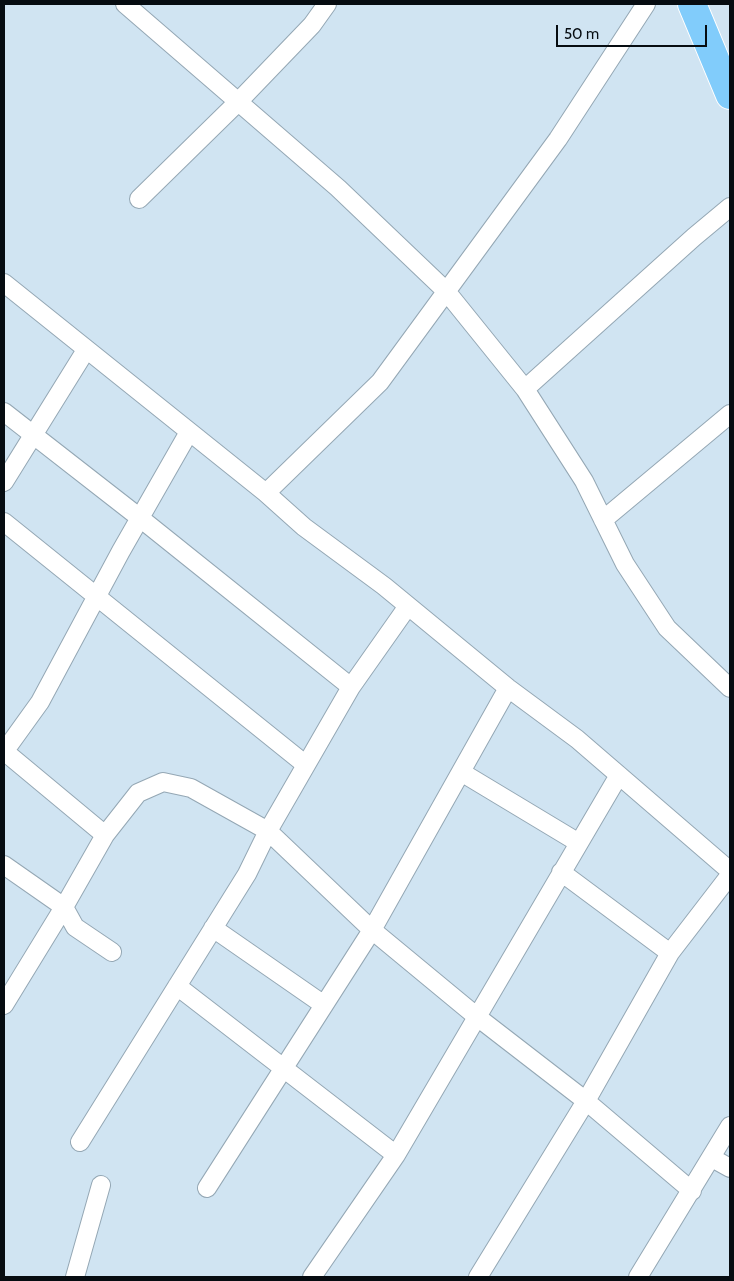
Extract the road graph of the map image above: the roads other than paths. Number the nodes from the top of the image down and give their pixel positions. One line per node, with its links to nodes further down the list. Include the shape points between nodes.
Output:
1 (125, 4): 6 (street)
2 (327, 4): 6 (street, via 312,25)
3 (646, 4): 10 (street, via 558,139)
4 (692, 4): 5 (highway)
5 (730, 95)
6 (238, 102): 7 (street); 10 (street, via 338,188)
7 (139, 199)
8 (730, 207): 12 (street)
9 (4, 284): 11 (street)
10 (446, 291): 12 (street); 18 (street, via 380,382)
11 (86, 350): 15 (street); 16 (street)
12 (525, 389): 20 (street, via 584,480)
13 (4, 412): 16 (street)
14 (730, 414): 20 (street)
15 (189, 432): 18 (street); 19 (street)
16 (33, 435): 17 (street); 19 (street)
17 (4, 482)
18 (266, 493): 23 (street, via 304,527)
19 (140, 518): 22 (street); 24 (street)
20 (603, 520): 26 (street, via 625,564 667,628)
21 (4, 522): 22 (street)
22 (97, 597): 27 (street, via 40,702); 28 (street)
23 (408, 606): 24 (street); 25 (street)
24 (351, 687): 28 (street)
25 (508, 688): 29 (street); 30 (street, via 577,738)
26 (730, 688)
27 (4, 752): 32 (street)
28 (306, 765): 31 (street)
29 (460, 772): 33 (street); 40 (street)
30 (619, 775): 33 (street); 35 (street)
31 (268, 831): 32 (street, via 191,788 163,782 138,793); 39 (street, via 247,874); 40 (street)
32 (105, 835): 38 (street)
33 (579, 843): 36 (street)
34 (4, 865): 38 (street)
35 (730, 871)
36 (561, 872): 42 (street); 46 (street)
37 (730, 875): 42 (street)
38 (64, 907): 41 (street, via 75,928); 44 (street)
39 (213, 928): 43 (street); 45 (street)
40 (372, 930): 45 (street); 46 (street)
41 (112, 952)
42 (670, 953): 48 (street)
43 (177, 986): 47 (street); 50 (street)
44 (7, 994)
45 (324, 1005): 47 (street)
46 (476, 1016): 48 (street); 51 (street)
47 (284, 1068): 51 (street); 55 (street)
48 (586, 1101): 56 (street); 59 (street)
49 (730, 1126): 52 (street)
50 (80, 1142)
51 (396, 1155): 58 (street)
52 (712, 1158): 53 (street); 56 (street)
53 (730, 1168)
54 (102, 1185): 57 (street)
55 (207, 1188)
56 (692, 1191): 60 (street)
57 (75, 1277)
58 (312, 1277)
59 (478, 1277)
60 (638, 1277)

